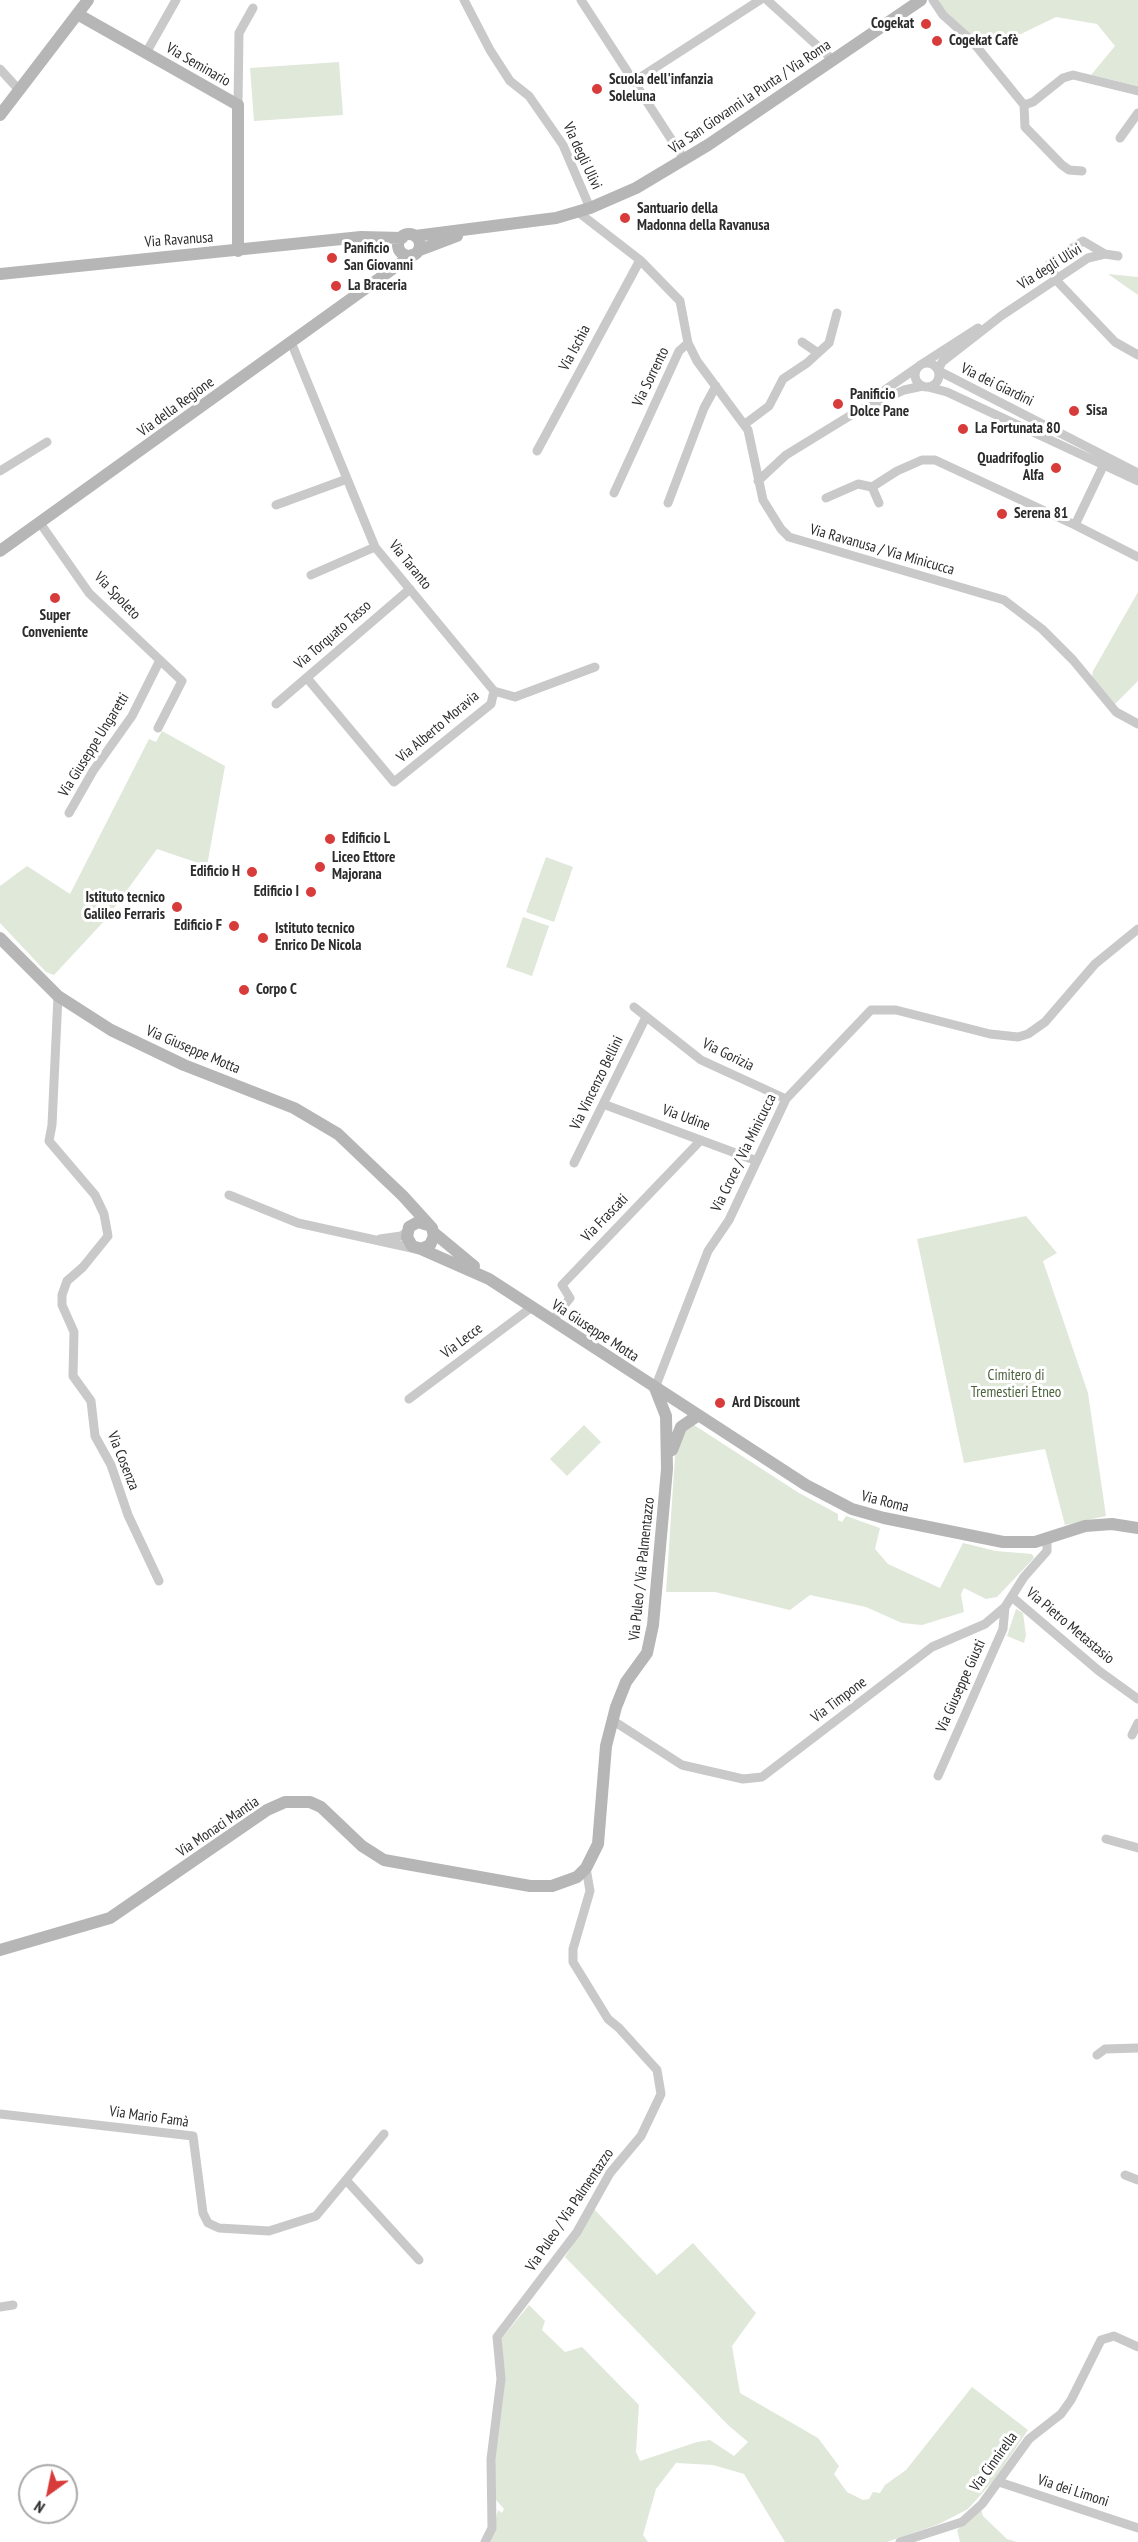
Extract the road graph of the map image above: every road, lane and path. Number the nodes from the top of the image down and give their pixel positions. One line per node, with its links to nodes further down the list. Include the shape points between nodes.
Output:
1 (88, 0): 10 (main road)
2 (176, 0): 11 (street)
3 (464, 0): 24 (street, Via degli Ulivi, via 510,81 530,96 563,145)
4 (580, 0): 14 (street)
5 (760, 0): 14 (street)
6 (767, 0): 12 (street)
7 (921, 0): 12 (main road, Via San Giovanni la Punta / Via Roma)
8 (933, 0): 18 (street)
9 (253, 8): 17 (street, via 238,33)
10 (79, 15): 11 (main road, Via Seminario); 15 (main road)
11 (146, 53): 17 (main road, Via Seminario)
12 (833, 60): 22 (main road, Via San Giovanni la Punta / Via Roma)
13 (0, 69): 15 (street)
14 (633, 82): 22 (street)
15 (20, 91): 20 (main road)
16 (1138, 91): 18 (street, via 1073,75)
17 (238, 105): 28 (main road, Via Seminario)
18 (1024, 105): 23 (street, via 1025,127 1064,167)
19 (1138, 113): 21 (street)
20 (0, 115)
21 (1120, 138)
22 (684, 159): 24 (main road, Via San Giovanni la Punta / Via Roma, via 636,188)
23 (1082, 171)
24 (584, 210): 25 (main road); 32 (street, Via Ravanusa / Via Minicucca)
25 (476, 230): 26 (main road); 29 (main road)
26 (415, 236): 27 (main road); 29 (main road, via 421,241)
27 (399, 245): 28 (main road, Via Ravanusa, via 361,237); 29 (main road, via 403,255); 35 (main road)
28 (238, 251): 33 (main road, Via Ravanusa)
29 (416, 253): 35 (main road)
30 (1105, 254): 31 (street, Via degli Ulivi); 34 (street, Via degli Ulivi, via 1088,258); 34 (street, via 1083,241 1050,263)
31 (1118, 256)
32 (640, 260): 40 (street, Via Ravanusa / Via Minicucca, via 680,301); 50 (street, Via Ischia)
33 (0, 274)
34 (1056, 280): 37 (street, Via degli Ulivi); 42 (street, via 1114,342)
35 (368, 285): 38 (main road, Via della Regione)
36 (837, 313): 41 (street, via 829,343)
37 (1001, 316): 43 (street); 44 (street, via 942,362)
38 (291, 342): 54 (street, Via Taranto); 63 (main road, Via della Regione)
39 (802, 342): 41 (street)
40 (688, 343): 45 (street, Via Ravanusa / Via Minicucca); 58 (street, Via Sorrento, via 679,351)
41 (818, 353): 48 (street, via 783,379 769,406)
42 (1138, 355)
43 (920, 365): 44 (street, via 930,363); 46 (street, via 915,378); 47 (street)
44 (938, 370): 46 (street, via 937,382); 51 (street, Via dei Giardini)
45 (716, 386): 48 (street, Via Ravanusa / Via Minicucca); 60 (street)
46 (925, 386): 47 (street, via 904,390); 51 (street, Via dei Giardini)
47 (856, 412): 55 (street, via 786,456)
48 (745, 424): 55 (street, Via Ravanusa / Via Minicucca)
49 (47, 442): 52 (street)
50 (537, 451)
51 (1106, 461): 53 (street, Via dei Giardini); 56 (street, Via dei Giardini); 64 (street)
52 (0, 471)
53 (1138, 473)
54 (347, 479): 62 (street); 65 (street, Via Taranto)
55 (758, 481): 75 (street, Via Ravanusa / Via Minicucca, via 769,511 781,529 798,542 995,597 1014,606 1073,660 1116,712)
56 (1138, 481)
57 (873, 487): 59 (street, via 858,484); 61 (street); 64 (street, via 905,467 935,460)
58 (614, 493)
59 (826, 498)
60 (668, 503)
61 (879, 503)
62 (276, 505)
63 (40, 522): 66 (main road, Via della Regione); 70 (street, Via Spoleto, via 89,593)
64 (1075, 525): 67 (street)
65 (375, 547): 68 (street); 69 (street, Via Taranto)
66 (0, 551)
67 (1138, 557)
68 (311, 575)
69 (410, 589): 72 (street, Via Torquato Tasso); 73 (street, Via Taranto)
70 (160, 660): 76 (street, Via Spoleto, via 182,681); 77 (street, Via Giuseppe Ungaretti, via 132,716)
71 (595, 667): 73 (street, via 522,695)
72 (307, 678): 73 (street, Via Alberto Moravia, via 394,782 491,704); 74 (street, Via Torquato Tasso)
73 (494, 691)
74 (276, 704)
75 (1138, 724)
76 (158, 728)
77 (69, 813)
78 (1138, 929): 83 (street, Via Croce / Via Minicucca, via 1095,964 1045,1022 1028,1034 990,1034 876,1008)
79 (0, 938): 80 (main road, Via Giuseppe Motta)
80 (58, 996): 88 (main road, Via Giuseppe Motta, via 149,1049 320,1122 338,1134); 106 (street, Via Cosenza, via 49,1141 95,1195 108,1236 83,1268 67,1281 62,1295 62,1305 74,1332 73,1376 91,1401 95,1436)
81 (634, 1007): 82 (street, Via Gorizia)
82 (646, 1017): 83 (street, Via Gorizia, via 701,1060); 84 (street, Via Vincenzo Bellini)
83 (786, 1099): 86 (street, Via Croce / Via Minicucca)
84 (603, 1104): 85 (street, Via Udine); 87 (street, Via Vincenzo Bellini)
85 (701, 1140): 86 (street, Via Udine); 96 (street, Via Frascati, via 562,1285 570,1299)
86 (758, 1161): 97 (street, Via Croce / Via Minicucca, via 729,1220 708,1251)
87 (574, 1163)
88 (382, 1178): 90 (main road); 91 (main road, via 407,1210)
89 (229, 1195): 92 (street, via 298,1223)
90 (431, 1228): 91 (main road, via 418,1222); 93 (main road, via 430,1245); 94 (main road)
91 (408, 1230): 92 (street, via 397,1237); 93 (main road, via 408,1242)
92 (372, 1240): 93 (street)
93 (418, 1249): 94 (main road)
94 (489, 1279): 95 (main road, Via Giuseppe Motta)
95 (532, 1307): 96 (main road, Via Giuseppe Motta); 98 (street, Via Lecce)
96 (552, 1321): 97 (main road, Via Giuseppe Motta)
97 (655, 1388): 99 (main road, Via Roma); 100 (main road)
98 (409, 1400)
99 (680, 1404): 100 (main road); 101 (main road, Via Roma); 102 (main road)
100 (666, 1416): 103 (main road)
101 (697, 1416): 102 (main road, via 685,1422); 105 (main road, Via Roma, via 806,1485 852,1509 1003,1542 1022,1544)
102 (675, 1437): 103 (main road)
103 (667, 1469): 110 (main road, Via Puleo / Via Palmentazzo, via 651,1638 641,1663 620,1694)
104 (1138, 1528): 105 (main road, Via Roma, via 1112,1524 1085,1526)
105 (1047, 1539): 107 (street, Via Timpone, via 1047,1551)
106 (159, 1581)
107 (1012, 1597): 108 (street, Via Timpone); 109 (street, Via Pietro Metastasio)
108 (1005, 1607): 110 (street, Via Timpone, via 985,1624 932,1647 762,1777 743,1779 682,1765); 113 (street, Via Giuseppe Giusti, via 1003,1629)
109 (1138, 1699)
110 (612, 1720): 116 (main road, Via Puleo / Via Palmentazzo, via 606,1746 601,1829)
111 (1138, 1723): 112 (street)
112 (1132, 1735)
113 (938, 1776)
114 (1106, 1839): 115 (street)
115 (1138, 1848)
116 (586, 1868): 117 (main road, Via Monaci Mantia, via 566,1882 530,1886 400,1863 372,1854 310,1802 285,1802 267,1810 110,1918); 131 (street, Via Puleo / Via Palmentazzo, via 590,1891 573,1949 573,1962 608,2019 657,2070 661,2094 641,2136 610,2173 577,2232 497,2337 501,2379 491,2459 492,2528)
117 (0, 1950)
118 (1138, 2048): 119 (street, via 1105,2049)
119 (1097, 2055)
120 (0, 2114): 123 (street, Via Mario Famà, via 193,2136 203,2213 208,2223 219,2228 269,2231 316,2216)
121 (384, 2134): 123 (street, Via Mario Famà)
122 (1125, 2175): 124 (street)
123 (346, 2180): 125 (street)
124 (1138, 2180)
125 (419, 2260)
126 (13, 2305): 127 (street)
127 (0, 2307)
128 (1138, 2347): 129 (street, Via Cinnirella, via 1114,2336 1101,2340 1061,2414 1034,2434)
129 (999, 2482): 130 (street, Via dei Limoni); 132 (street, Via Cinnirella, via 962,2522)
130 (1138, 2528)
131 (485, 2542)
132 (900, 2542)

